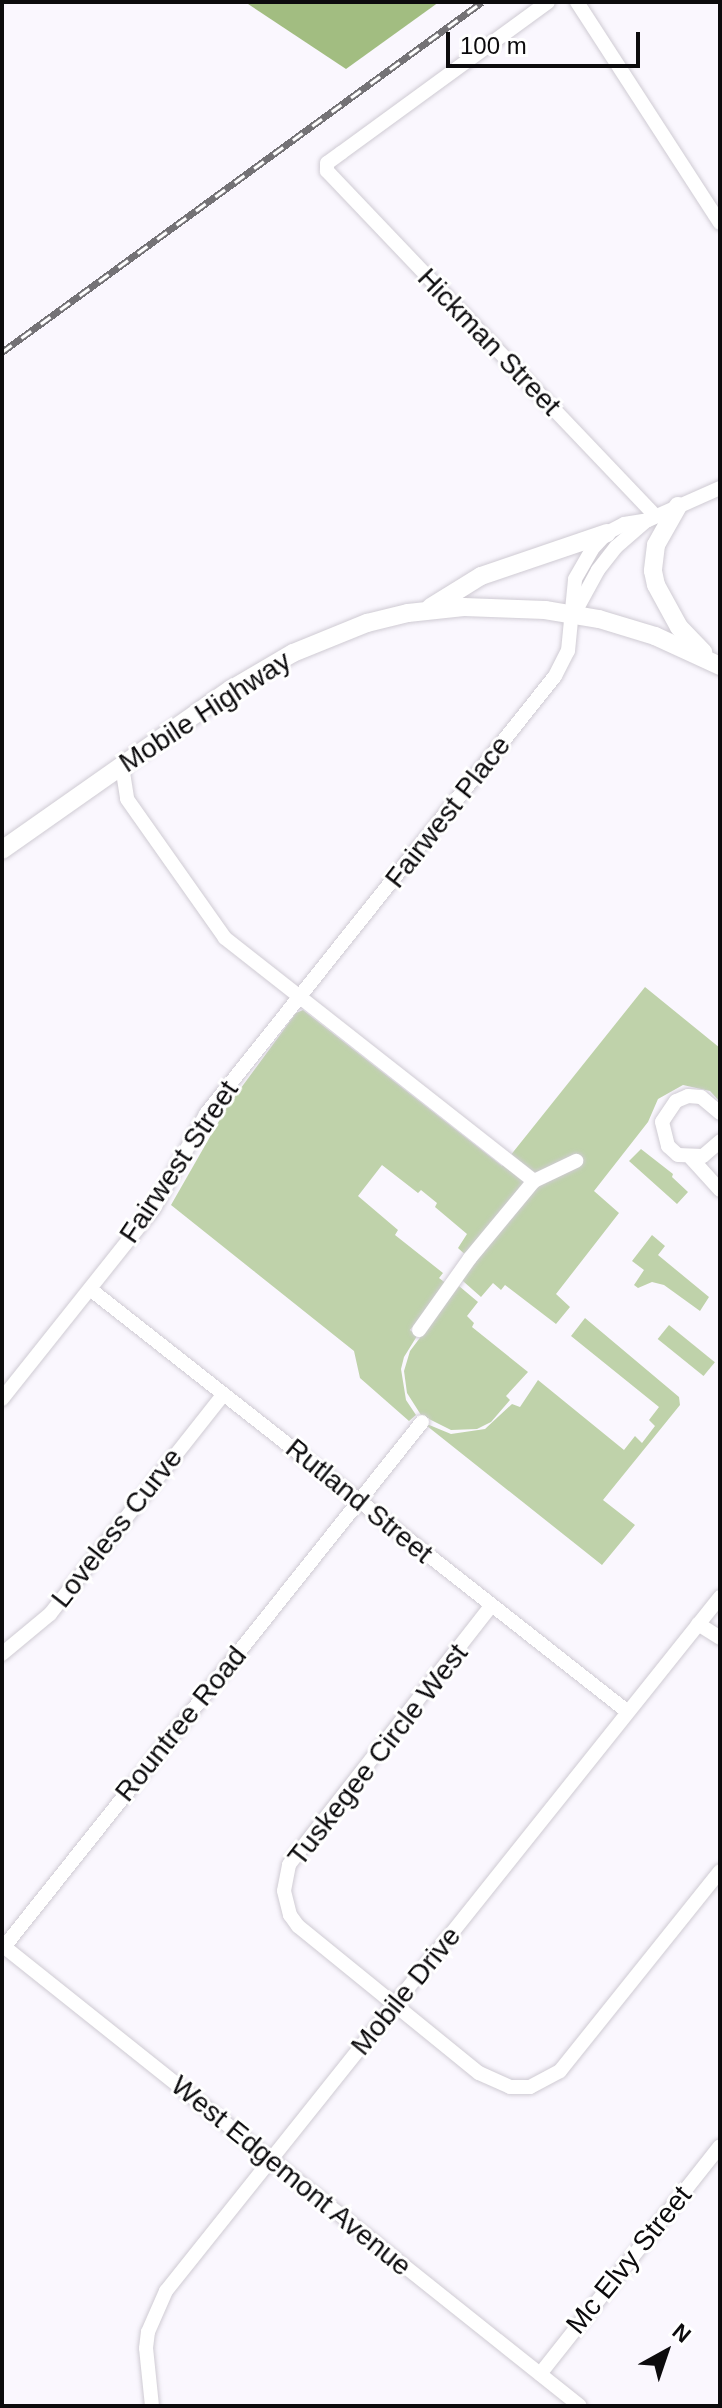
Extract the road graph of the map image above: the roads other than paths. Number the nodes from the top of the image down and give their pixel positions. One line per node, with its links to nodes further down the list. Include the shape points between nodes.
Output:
1 (548, 2): 6 (street, Hickman Street, via 326,167)
2 (577, 2): 3 (street)
3 (720, 223)
4 (720, 488): 5 (street)
5 (678, 506): 6 (street); 10 (main road, via 656,545 656,585 679,627)
6 (652, 518): 7 (street); 9 (street, via 616,547)
7 (607, 533): 8 (main road, via 481,576); 9 (street, via 575,577)
8 (425, 610): 9 (main road, via 530,608); 11 (main road, Mobile Highway, via 367,623 293,653)
9 (574, 615): 10 (main road, via 655,636); 13 (street, Fairwest Place, via 568,651 555,676)
10 (717, 664)
11 (122, 766): 12 (main road, Mobile Highway); 13 (street, via 127,799 220,933)
12 (2, 850)
13 (300, 998): 18 (street); 20 (street, Fairwest Street, via 206,1114 154,1208)
14 (720, 1113): 16 (street, via 701,1097 688,1096 666,1110 662,1122 668,1146)
15 (720, 1141): 16 (street, via 703,1156)
16 (691, 1158): 19 (street)
17 (576, 1161): 18 (street)
18 (534, 1181): 21 (street)
19 (720, 1190)
20 (90, 1289): 22 (street, Rutland Street); 23 (street, Fairwest Street)
21 (419, 1330)
22 (224, 1394): 25 (street, Rutland Street); 30 (street, Loveless Curve, via 50,1614)
23 (2, 1399)
24 (422, 1422): 25 (street, Rountree Road)
25 (359, 1501): 27 (street, Rutland Street); 33 (street, Rountree Road)
26 (720, 1597): 28 (street, Mobile Drive)
27 (491, 1606): 31 (street, Rutland Street); 34 (street, Tuskegee Circle West, via 296,1853 285,1878 286,1904 298,1926)
28 (698, 1624): 29 (street); 31 (street, Mobile Drive)
29 (720, 1638)
30 (2, 1654)
31 (628, 1712): 34 (street, Mobile Drive)
32 (720, 1871): 34 (street, Tuskegee Circle West, via 566,2064 541,2084 521,2088 491,2080)
33 (3, 1946): 36 (street, West Edgemont Avenue)
34 (395, 2005): 36 (street, Mobile Drive)
35 (720, 2146): 37 (street, Mc Elvy Street)
36 (271, 2160): 37 (street, West Edgemont Avenue); 38 (street, Mobile Drive, via 166,2291 153,2315 146,2348)
37 (540, 2374): 39 (street, West Edgemont Avenue)
38 (152, 2406)
39 (580, 2406)

